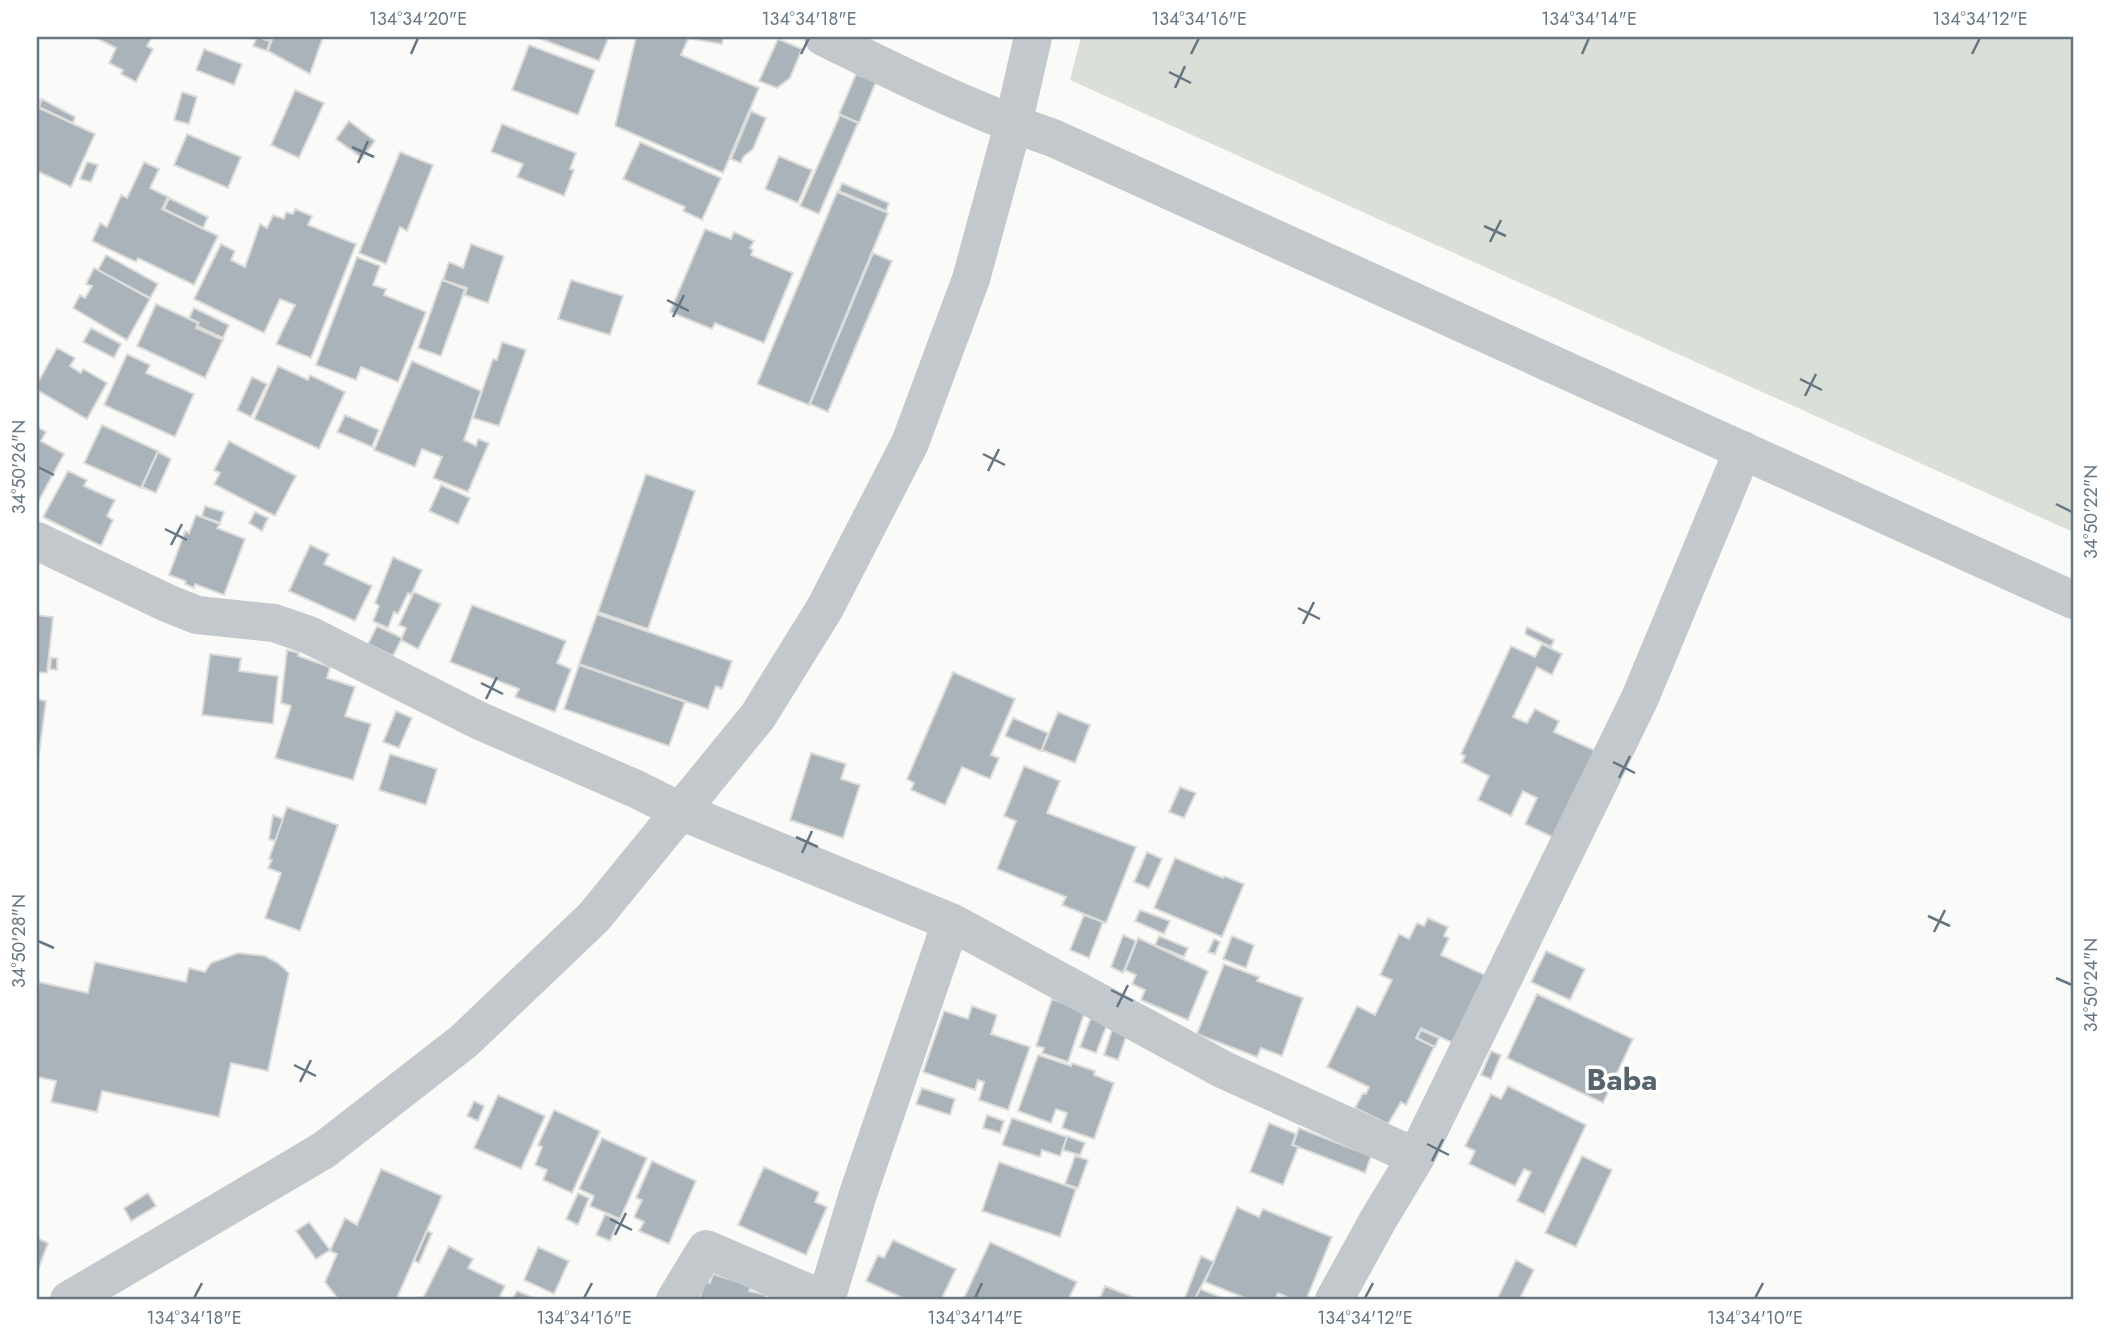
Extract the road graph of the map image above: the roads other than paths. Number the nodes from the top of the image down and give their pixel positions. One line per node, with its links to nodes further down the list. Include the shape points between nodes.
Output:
1 (823, 37): 3 (street, via 934,93)
2 (1033, 37): 3 (street)
3 (1013, 125): 4 (street, via 1053,138); 7 (street, via 971,279 909,443 825,608 765,705)
4 (1744, 450): 6 (street); 9 (street, via 1640,698)
5 (37, 541): 7 (street, via 197,615 274,623 309,635 480,721)
6 (2073, 600)
7 (680, 811): 8 (street); 10 (street, via 594,916 464,1041 324,1150)
8 (951, 922): 9 (street, via 1224,1070); 12 (street)
9 (1416, 1157): 13 (street)
10 (69, 1300)
11 (675, 1300): 12 (street, via 706,1249)
12 (825, 1300)
13 (1334, 1300)

